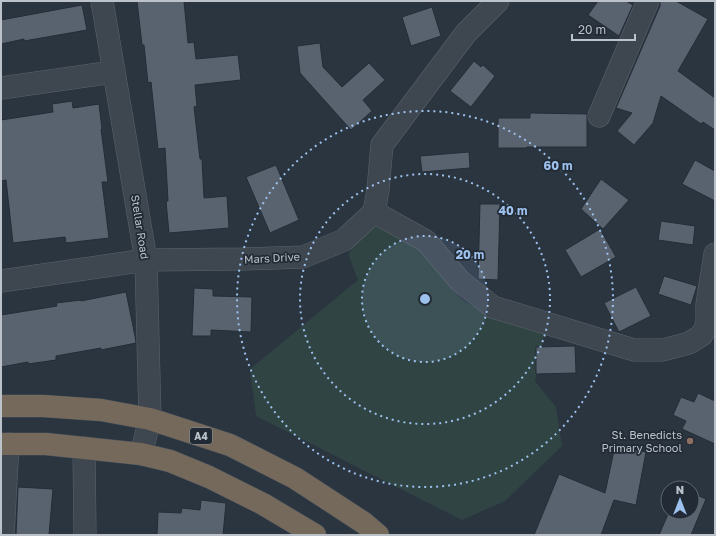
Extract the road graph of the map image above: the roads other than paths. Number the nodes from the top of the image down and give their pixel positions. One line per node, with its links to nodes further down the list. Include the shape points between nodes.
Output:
1 (102, 1): 4 (street, Stellar Road)
2 (498, 1): 7 (street, via 466,33 382,145)
3 (648, 1): 6 (street)
4 (114, 72): 5 (street); 9 (street, Stellar Road)
5 (1, 88)
6 (599, 116)
7 (374, 212): 9 (street, Mars Drive, via 344,240 303,257); 11 (street, via 426,241 460,281 493,307 634,350 663,350)
8 (715, 254): 11 (street, via 707,304)
9 (146, 260): 10 (street, Mars Drive); 13 (street, Stellar Road)
10 (1, 282)
11 (709, 340)
12 (1, 406): 13 (highway, A4, via 101,410)
13 (150, 419): 16 (street, Stellar Road); 20 (highway, A4, via 230,445 295,478)
14 (5, 444): 15 (highway, via 46,444); 17 (street)
15 (84, 448): 16 (highway); 18 (street)
16 (141, 454): 19 (highway, via 170,461 210,477)
17 (3, 535)
18 (85, 535)
19 (315, 535)
20 (378, 535)

